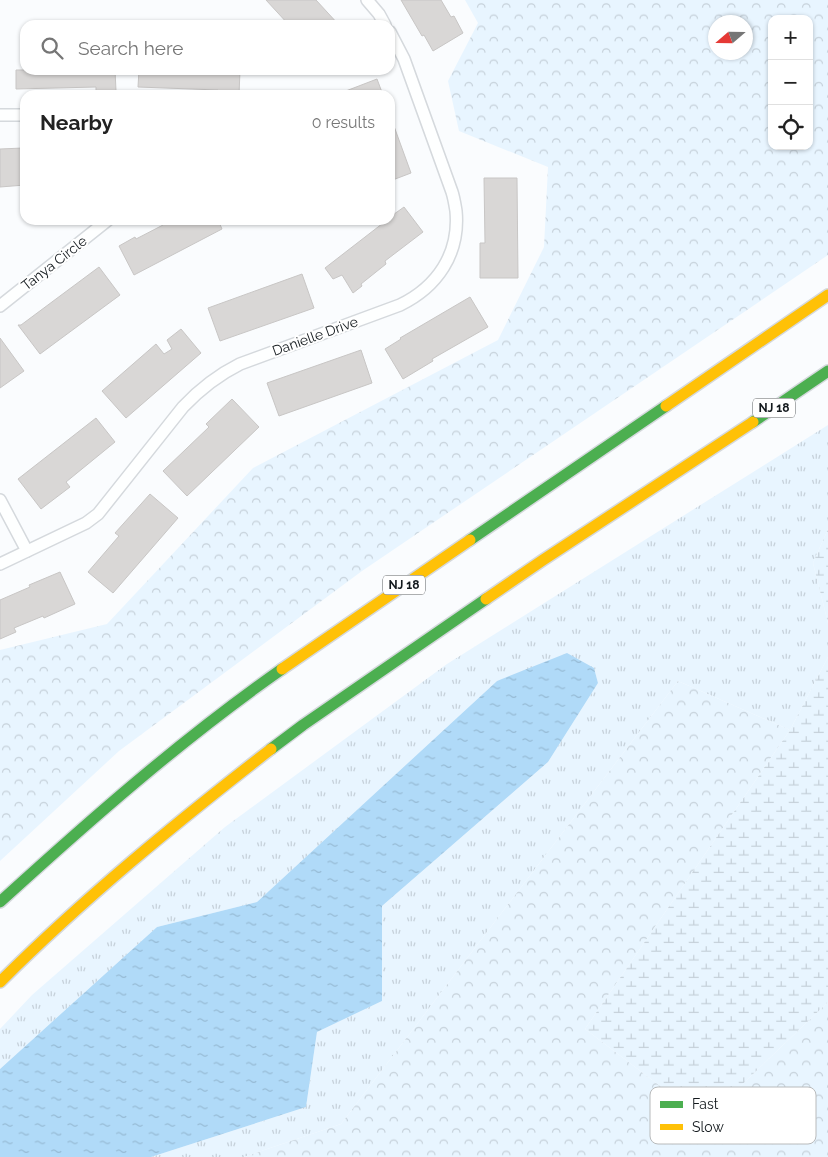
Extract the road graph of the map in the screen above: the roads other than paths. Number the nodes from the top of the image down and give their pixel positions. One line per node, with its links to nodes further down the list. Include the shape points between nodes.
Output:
1 (367, 0): 2 (street)
2 (382, 20)
3 (395, 42): 11 (street, Danielle Drive, via 452,192 456,212 456,235 440,273 420,294 400,305 240,364 211,381 183,407 98,514)
4 (0, 115): 5 (street)
5 (20, 115)
6 (102, 225): 8 (street, Tanya Circle)
7 (828, 296): 13 (highway, NJ 18, via 268,680 135,783)
8 (0, 306)
9 (828, 371): 14 (highway, NJ 18, via 543,560 304,725 102,886)
10 (0, 500): 11 (street)
11 (27, 551): 12 (street, Danielle Drive)
12 (0, 564)
13 (0, 902)
14 (0, 982)

